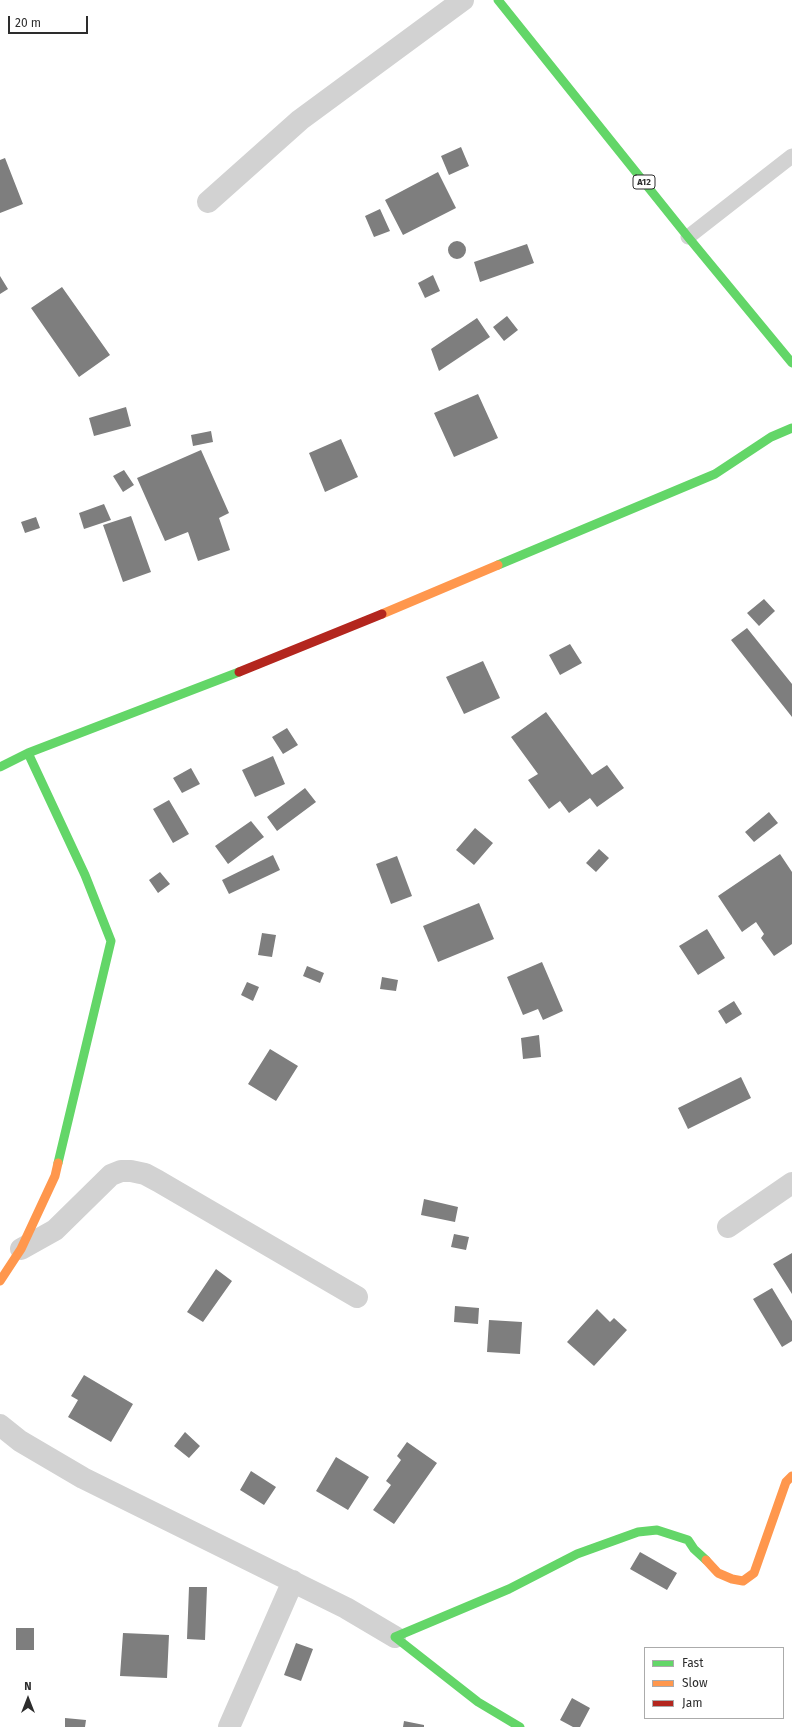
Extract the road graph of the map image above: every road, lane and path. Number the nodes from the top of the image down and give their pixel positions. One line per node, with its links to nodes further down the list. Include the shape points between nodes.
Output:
1 (463, 0): 4 (street, via 300,120)
2 (498, 0): 5 (street, A12)
3 (792, 156): 5 (lane)
4 (208, 202)
5 (688, 238): 6 (street, A12)
6 (792, 363)
7 (792, 428): 8 (street, via 771,437 715,474 291,652)
8 (28, 753): 9 (street); 12 (street, via 85,875 111,941 55,1176)
9 (0, 767)
10 (792, 1184): 11 (street)
11 (728, 1227)
12 (21, 1249): 13 (street); 14 (street, via 56,1230 111,1175 131,1171 145,1174 158,1181)
13 (0, 1281)
14 (357, 1297)
15 (0, 1425): 17 (street, via 20,1442 83,1478)
16 (792, 1476): 18 (street, via 786,1482 754,1573 743,1581 718,1572 688,1540 657,1530 638,1532 577,1554 509,1589)
17 (293, 1582): 18 (street, via 346,1608); 19 (street)
18 (395, 1637): 20 (street, via 478,1702)
19 (229, 1727)
20 (520, 1727)

